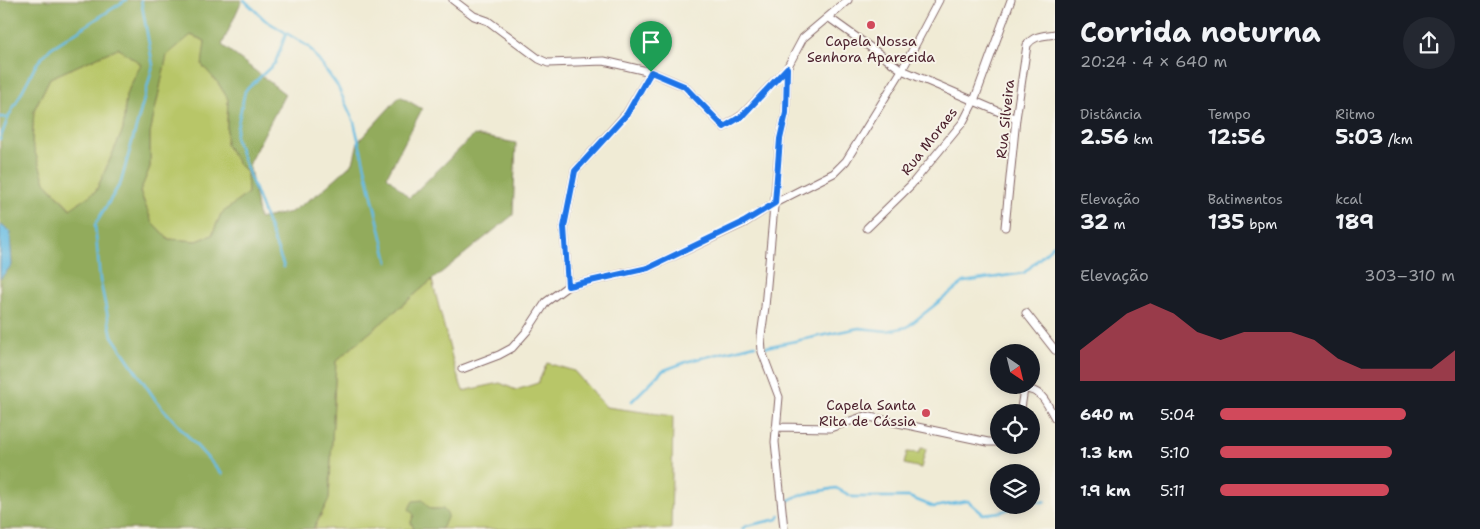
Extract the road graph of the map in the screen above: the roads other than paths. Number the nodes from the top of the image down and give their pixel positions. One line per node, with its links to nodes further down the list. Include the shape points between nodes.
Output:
1 (453, 0): 9 (street, via 548,63 604,61)
2 (848, 0): 5 (street)
3 (939, 0): 8 (street)
4 (1011, 0): 10 (street, Rua Moraes)
5 (828, 17): 7 (street, via 803,38); 8 (street)
6 (1055, 34): 11 (street, Rua Silveira, via 1036,37 1027,45)
7 (787, 68): 9 (street, via 742,116 724,127 684,86); 12 (street, via 786,113 780,139)
8 (902, 70): 10 (street); 12 (street, via 846,161 834,173)
9 (651, 72): 15 (street, via 627,114 575,171 564,227)
10 (974, 101): 11 (street); 14 (street, Rua Moraes, via 963,122 911,185)
11 (1016, 119): 13 (street, Rua Silveira)
12 (775, 203): 15 (street, via 744,222 648,268); 21 (street, via 761,336 762,352 779,397)
13 (1005, 227)
14 (868, 228)
15 (568, 286): 18 (street, via 546,302 512,348)
16 (1026, 313): 17 (street)
17 (1055, 350)
18 (462, 369)
19 (1022, 404): 20 (street, via 1024,389 1034,390)
20 (1055, 418)
21 (776, 427): 22 (street, via 830,428 865,416); 23 (street)
22 (990, 442)
23 (784, 529)

